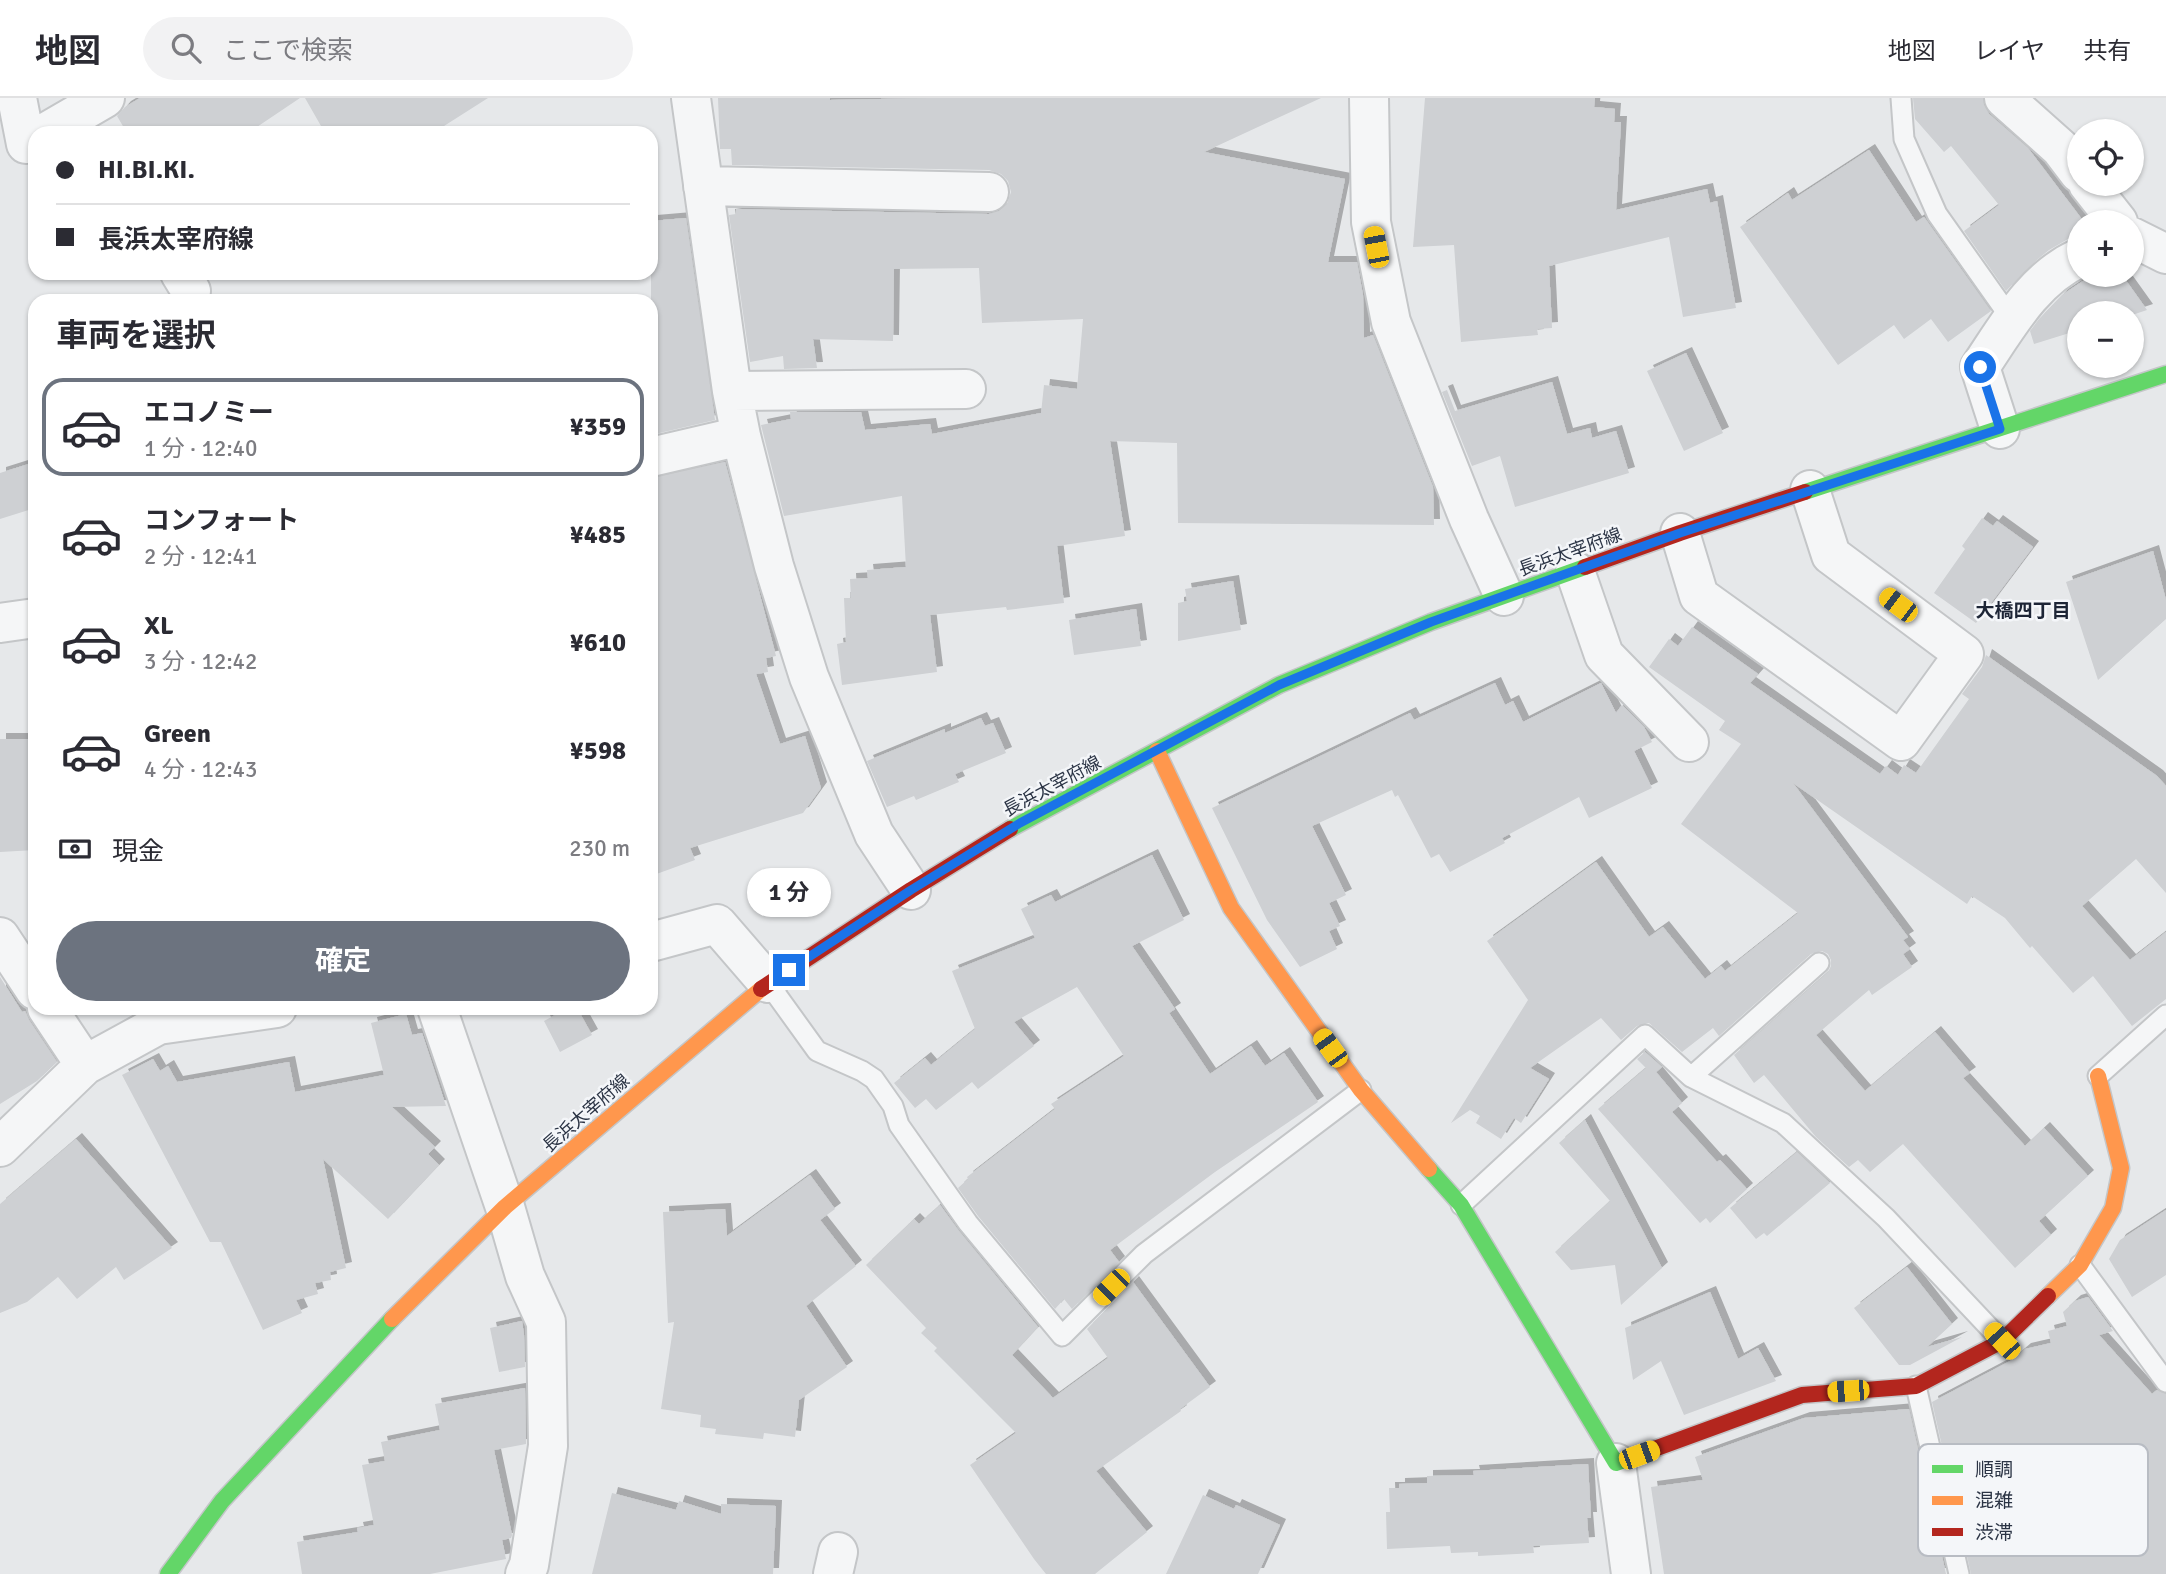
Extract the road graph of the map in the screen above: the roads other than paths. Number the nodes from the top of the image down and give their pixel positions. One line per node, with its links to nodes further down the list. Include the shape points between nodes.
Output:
1 (17, 98): 8 (street)
2 (691, 98): 10 (street)
3 (1369, 98): 25 (street, via 1371,222 1391,322)
4 (1901, 98): 15 (lane, via 1904,139 1937,214)
5 (2004, 98): 9 (street)
6 (93, 114): 7 (street)
7 (67, 126)
8 (27, 144)
9 (2067, 157)
10 (703, 186): 11 (street); 18 (street)
11 (989, 192)
12 (2097, 196): 13 (street)
13 (2109, 210)
14 (2067, 265): 15 (street, via 2034,291)
15 (2012, 320): 19 (street, via 1980,367)
16 (2166, 374): 19 (street, 長浜太宰府線)
17 (966, 389): 18 (street)
18 (732, 391): 20 (street)
19 (2000, 429): 22 (street, 長浜太宰府線)
20 (741, 436): 21 (street); 30 (street, via 774,566 809,677 874,834)
21 (658, 455)
22 (1810, 490): 23 (street, 長浜太宰府線); 23 (street, via 1831,555 1964,654 1901,741 1699,596)
23 (1680, 533): 24 (street, 長浜太宰府線)
24 (1575, 571): 25 (street, 長浜太宰府線); 28 (street, via 1604,655)
25 (1504, 596): 29 (street, 長浜太宰府線, via 1279,685)
26 (28, 619): 27 (street)
27 (0, 622)
28 (1689, 742)
29 (1157, 751): 30 (street, 長浜太宰府線, via 1020,823); 43 (street, via 1231,908)
30 (911, 890): 35 (street, 長浜太宰府線)
31 (0, 937): 34 (street)
32 (658, 940): 35 (street, via 717,924)
33 (1819, 963): 42 (lane)
34 (28, 979)
35 (768, 984): 43 (lane, via 817,1051 874,1079 893,1106 899,1125 968,1223 1062,1336 1144,1254); 46 (street, 長浜太宰府線)
36 (52, 1015): 40 (street)
37 (228, 1015): 40 (street, via 158,1025)
38 (439, 1015): 46 (street)
39 (2166, 1015): 41 (lane)
40 (85, 1065): 44 (street)
41 (2098, 1076): 47 (street, via 2121,1168 2113,1208)
42 (1691, 1077): 45 (lane, via 1645,1035); 48 (lane, via 1783,1123 1886,1218)
43 (1361, 1090): 45 (street)
44 (0, 1147)
45 (1461, 1205): 52 (street)
46 (505, 1207): 54 (street, 長浜太宰府線, via 407,1303 222,1501); 55 (street, via 525,1276 546,1322 548,1446)
47 (2080, 1265): 48 (street); 49 (lane)
48 (2002, 1341): 50 (street)
49 (2166, 1382)
50 (1916, 1386): 51 (lane); 52 (street, via 1802,1395)
51 (1929, 1444)
52 (1616, 1463): 56 (street)
53 (1955, 1556): 57 (lane)
54 (168, 1574)
55 (525, 1574)
56 (1631, 1574)
57 (1959, 1574)

